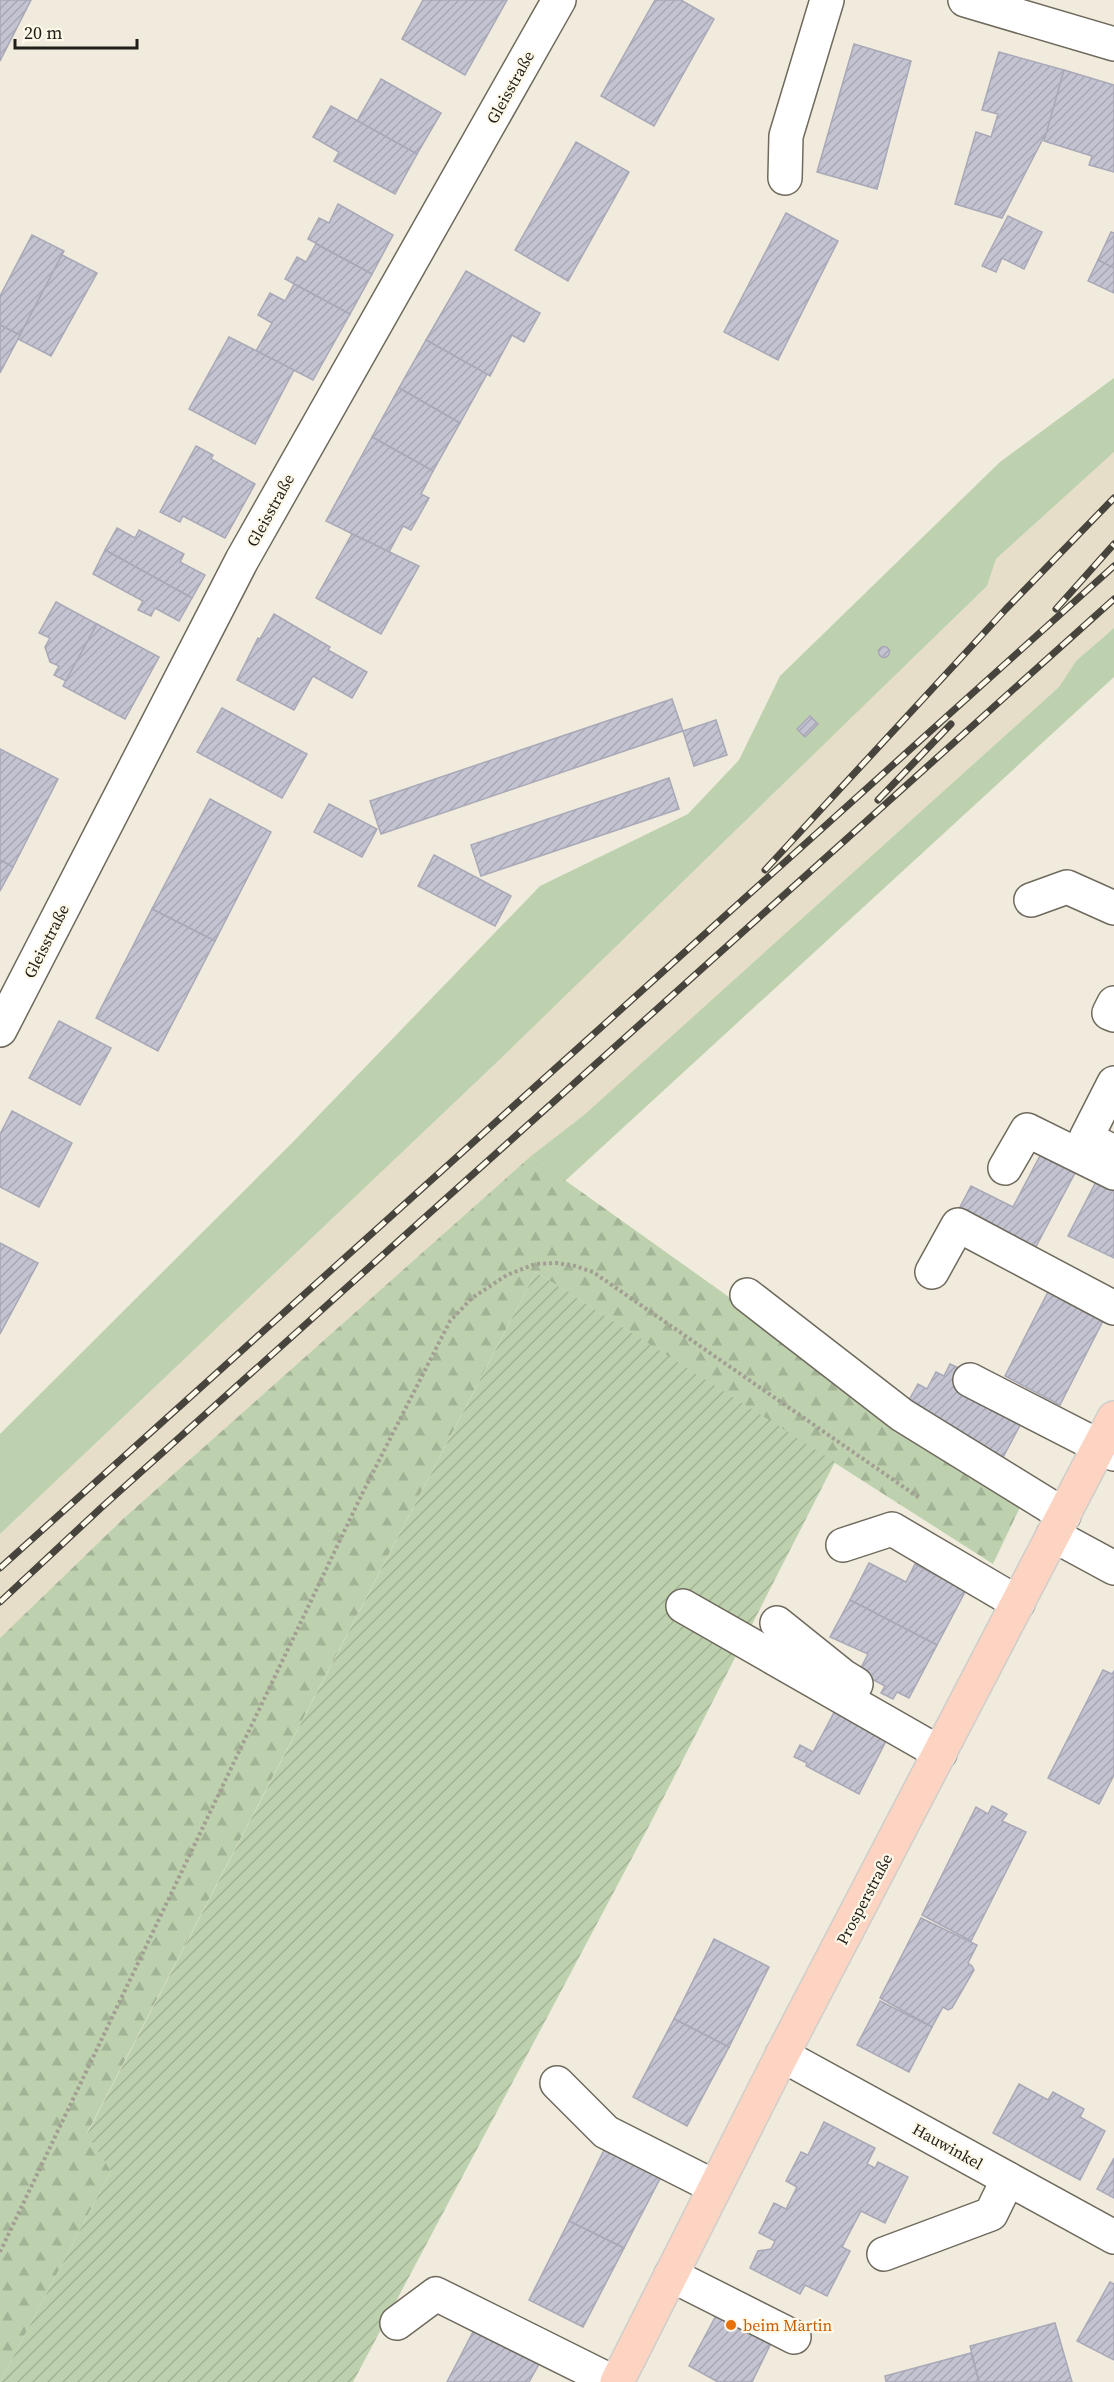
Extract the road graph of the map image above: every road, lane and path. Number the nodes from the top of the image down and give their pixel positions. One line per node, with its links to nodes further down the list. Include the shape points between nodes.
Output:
1 (559, 0): 10 (street, Gleisstraße, via 242,560)
2 (827, 0): 5 (street, via 786,136)
3 (965, 0): 4 (street)
4 (1114, 44)
5 (784, 178)
6 (1031, 900): 7 (street, via 1067,887)
7 (1114, 908)
8 (1114, 1003): 9 (street, via 1109,1013)
9 (1114, 1015)
10 (2, 1020)
11 (1114, 1083): 12 (street, via 1086,1138)
12 (1114, 1152)
13 (1005, 1168): 14 (street, via 1027,1130)
14 (1114, 1173)
15 (932, 1272): 17 (street, via 958,1225)
16 (747, 1295): 22 (street, via 902,1415)
17 (1114, 1308)
18 (970, 1380): 20 (street)
19 (1114, 1418): 20 (main road, Prosperstraße)
20 (1107, 1450): 22 (main road, Prosperstraße)
21 (926, 1503): 34 (path, via 593,1272 557,1263 534,1264 507,1275 472,1298 450,1321 432,1353 363,1492)
22 (1059, 1525): 24 (street); 25 (main road, Prosperstraße)
23 (843, 1545): 25 (street, via 892,1529)
24 (1114, 1568)
25 (1018, 1603): 28 (main road, Prosperstraße)
26 (683, 1606): 28 (street)
27 (777, 1623): 28 (street, via 843,1676)
28 (944, 1746): 29 (main road, Prosperstraße)
29 (782, 2055): 31 (street, Hauwinkel); 32 (main road, Prosperstraße)
30 (556, 2083): 32 (street, via 606,2132)
31 (1008, 2179): 33 (street, Hauwinkel); 35 (street, via 991,2214)
32 (715, 2187): 36 (main road, Prosperstraße)
33 (1114, 2237)
34 (0, 2252)
35 (884, 2254)
36 (671, 2275): 39 (street); 40 (main road, Prosperstraße)
37 (492, 2298): 40 (street)
38 (397, 2323): 40 (street, via 436,2294)
39 (794, 2337)
40 (618, 2377)

